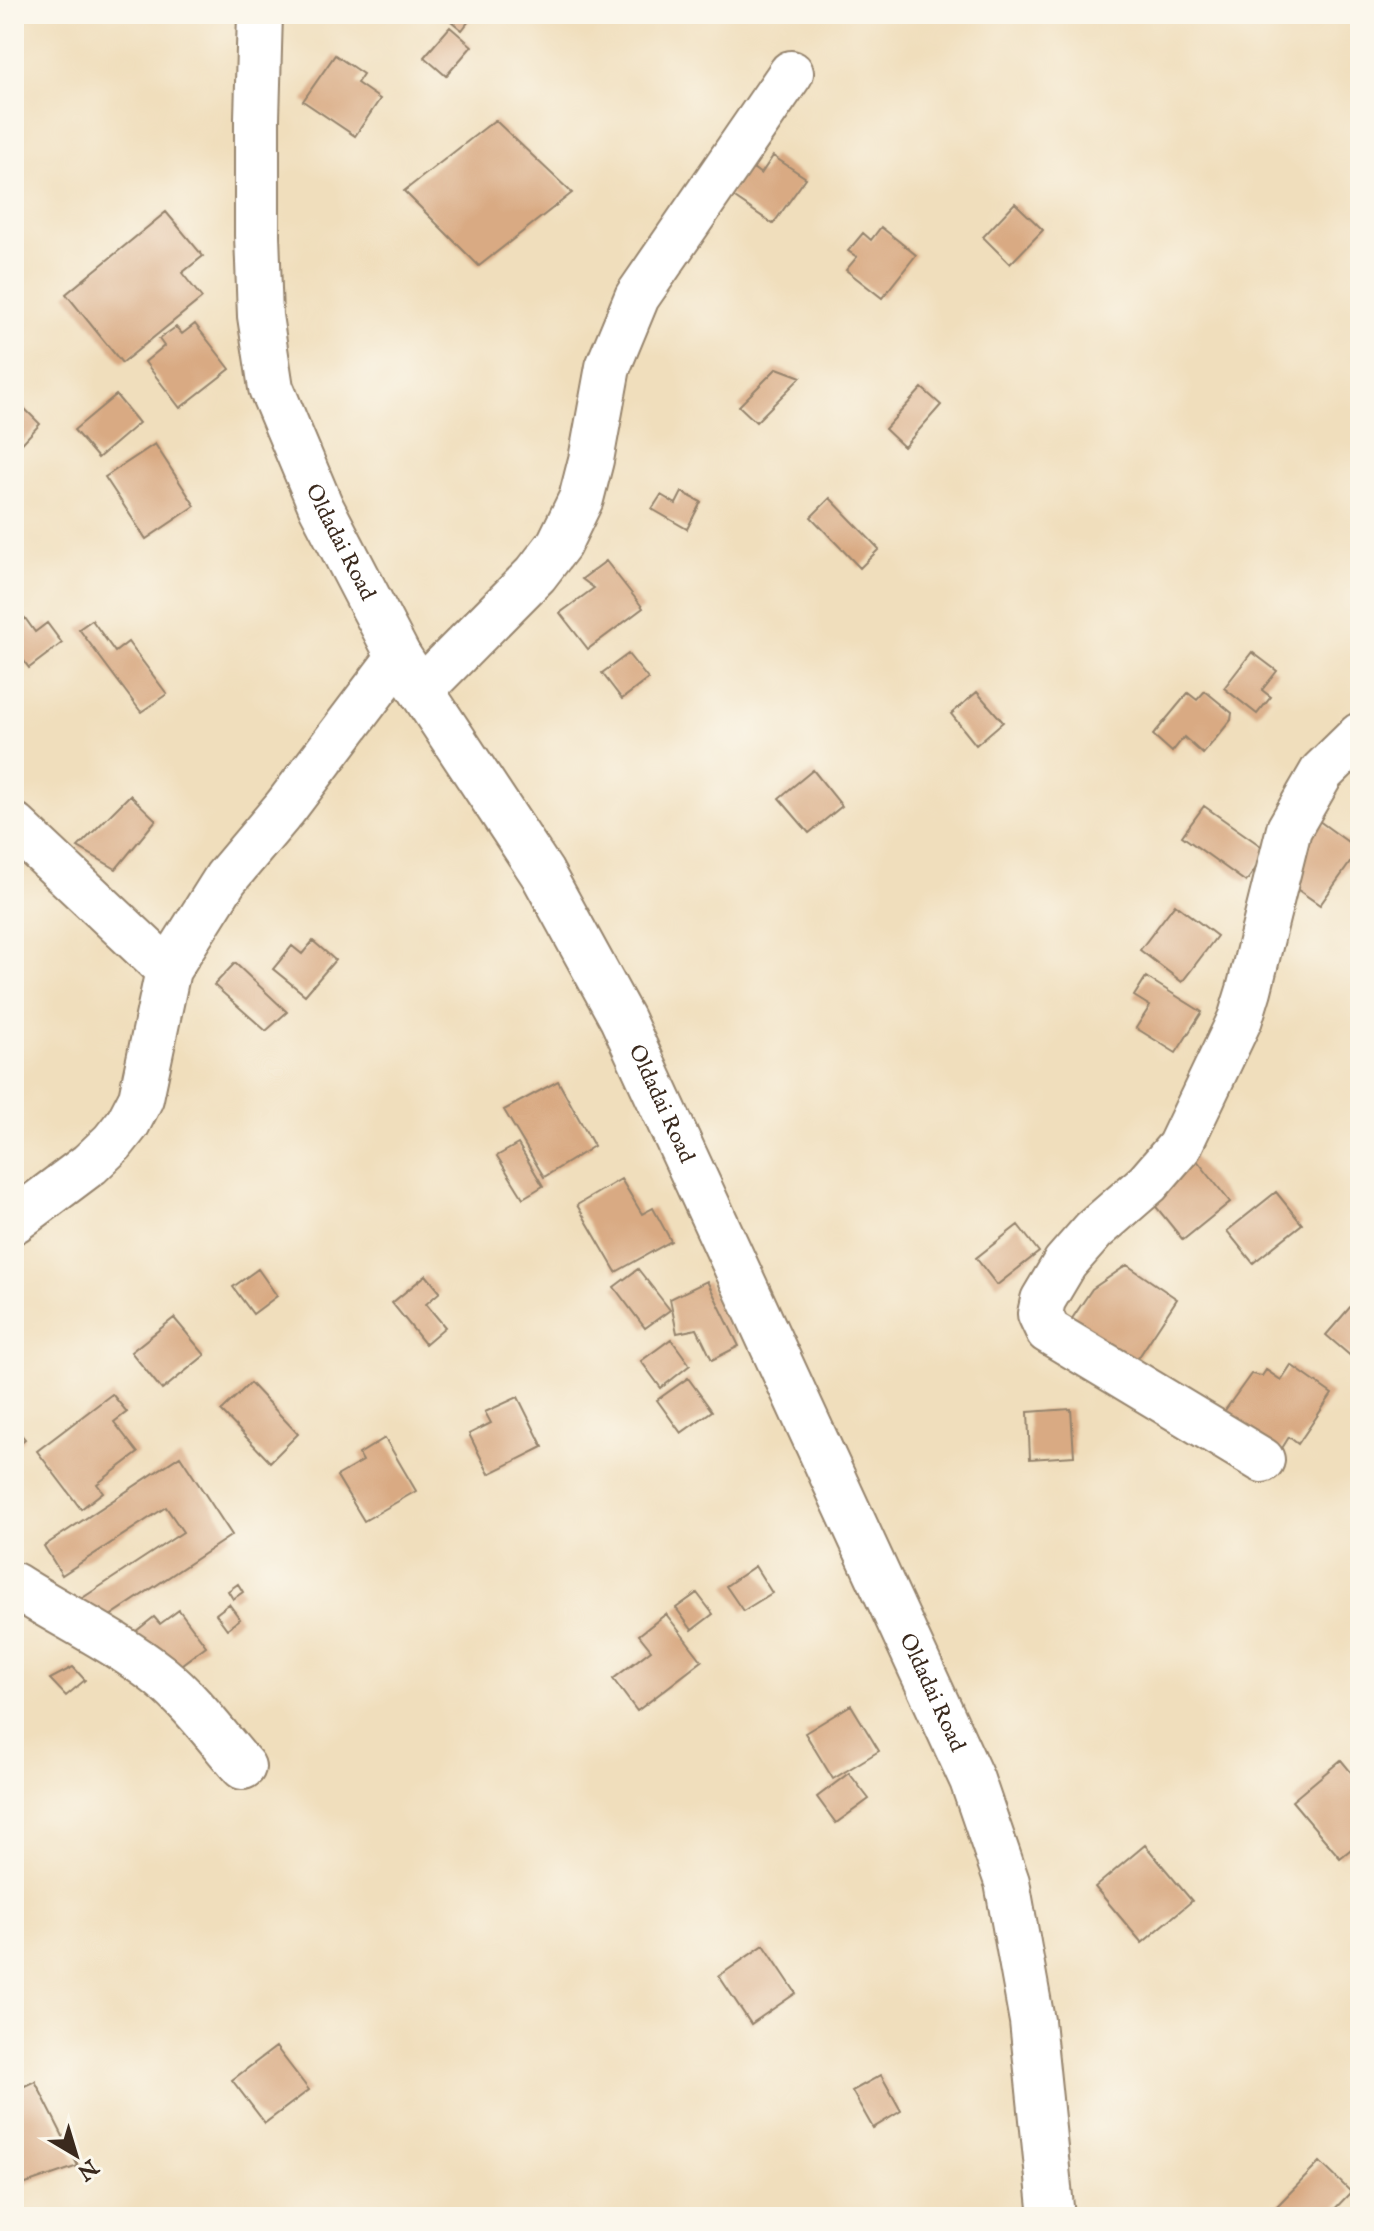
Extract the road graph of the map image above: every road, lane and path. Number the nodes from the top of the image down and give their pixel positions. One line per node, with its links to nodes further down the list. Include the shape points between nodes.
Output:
1 (260, 14): 3 (street, Oldadai Road, via 257,248 271,388 321,507)
2 (791, 73): 3 (street, via 637,297 608,367 581,499 559,544 536,574)
3 (410, 673): 6 (street, via 226,878); 11 (street, Oldadai Road, via 542,873 622,1019 972,1780 1007,1882 1032,2021)
4 (1360, 735): 8 (street, via 1322,772 1289,829 1240,1019 1179,1147 1148,1183 1080,1244 1043,1300 1040,1314 1048,1331)
5 (14, 825): 6 (street)
6 (168, 970): 7 (street, via 141,1098 128,1123 90,1164)
7 (14, 1221)
8 (1262, 1460)
9 (14, 1585): 10 (street, via 159,1675)
10 (243, 1767)
11 (1052, 2217)

